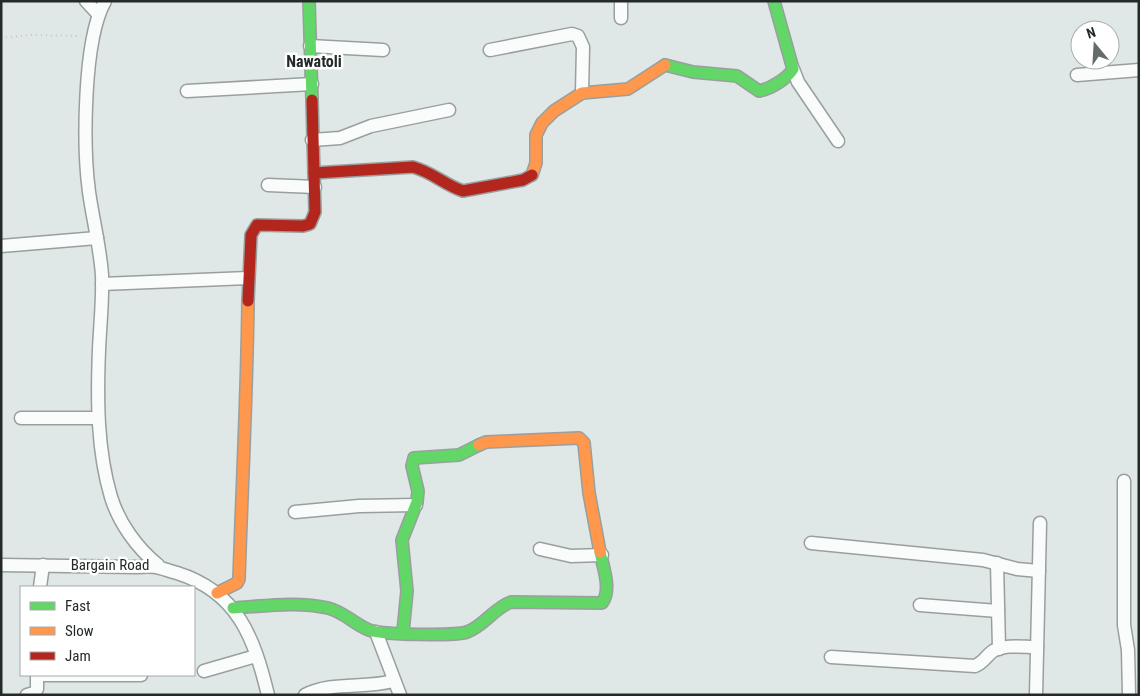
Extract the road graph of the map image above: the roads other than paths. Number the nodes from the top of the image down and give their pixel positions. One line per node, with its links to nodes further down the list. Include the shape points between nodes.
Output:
1 (86, 1): 6 (street)
2 (105, 1): 6 (street)
3 (309, 1): 8 (street)
4 (621, 1): 7 (street)
5 (774, 1): 11 (street)
6 (98, 14): 23 (street, via 92,37 86,119 89,191)
7 (621, 18)
8 (310, 46): 9 (street); 14 (street)
9 (383, 50)
10 (490, 50): 16 (street, via 572,34 578,36 583,47)
11 (793, 69): 16 (street, via 778,82 759,91 737,76 664,66 628,88); 19 (street, via 798,82)
12 (1139, 70): 13 (street)
13 (1077, 75)
14 (312, 84): 15 (street); 18 (street)
15 (187, 91)
16 (582, 93): 20 (street, via 542,123 536,135 533,174 522,180 463,191 428,171 413,167)
17 (449, 110): 18 (street, via 371,126 340,138)
18 (312, 140): 20 (street)
19 (838, 142)
20 (314, 173): 22 (street)
21 (268, 185): 22 (street)
22 (315, 187): 25 (street, via 315,212 310,224 262,225 252,230)
23 (97, 238): 24 (street); 26 (street)
24 (1, 246)
25 (248, 278): 26 (street); 42 (street, via 247,406 239,579)
26 (102, 284): 28 (street)
27 (21, 418): 28 (street)
28 (98, 418): 39 (street, via 105,467 117,513 145,555)
29 (1124, 481): 60 (street, via 1124,624)
30 (416, 505): 31 (street); 35 (street, via 418,491 412,466 414,458 458,455 486,442 579,438 584,443 589,493); 47 (street, via 402,540 407,590)
31 (296, 512)
32 (1040, 523): 40 (street)
33 (811, 543): 36 (street)
34 (540, 549): 35 (street, via 571,556)
35 (602, 555): 47 (street, via 607,597 602,602 511,602 500,606 468,632)
36 (997, 563): 40 (street); 45 (street)
37 (1, 565): 38 (street, Bargain Road)
38 (43, 565): 39 (street, Bargain Road); 41 (street)
39 (158, 565): 42 (street, Bargain Road, via 196,579)
40 (1039, 571): 48 (street)
41 (40, 586)
42 (218, 592): 44 (street, Bargain Road)
43 (920, 605): 45 (street)
44 (232, 608): 46 (street, via 316,606 344,614 365,630); 50 (street, Bargain Road)
45 (998, 611): 49 (street)
46 (376, 632): 47 (street); 54 (street)
47 (403, 632)
48 (1037, 647): 49 (street); 59 (street)
49 (999, 649): 51 (street, via 975,666)
50 (256, 656): 52 (street); 56 (street, Bargain Road)
51 (830, 657)
52 (204, 671)
53 (37, 676): 55 (street, via 37,689)
54 (393, 681): 57 (street, via 360,687 326,687); 58 (street)
55 (27, 695)
56 (268, 695)
57 (305, 695)
58 (400, 695)
59 (1036, 695)
60 (1129, 695)

